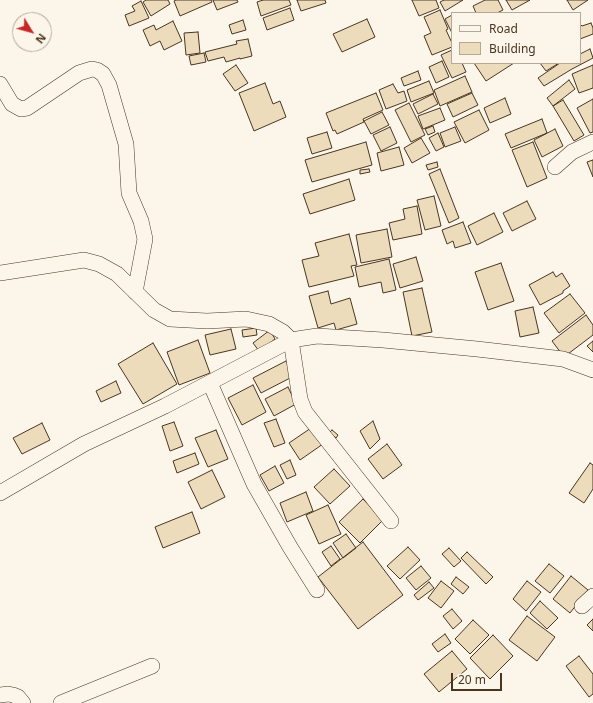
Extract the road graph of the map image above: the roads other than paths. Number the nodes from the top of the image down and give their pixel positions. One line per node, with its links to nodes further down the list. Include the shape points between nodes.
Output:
1 (0, 84): 5 (street, via 12,104 21,109 27,108 79,73 92,69 103,74 109,85 126,144 129,194 141,221 144,240)
2 (593, 142): 3 (street, via 572,152)
3 (555, 166)
4 (0, 273): 5 (street, via 84,260 99,264 117,274)
5 (135, 292): 6 (street, via 154,310 170,319 246,319 269,324)
6 (291, 340): 7 (street, via 317,336 477,348 563,359); 8 (street); 10 (street, via 300,399 305,412)
7 (593, 370)
8 (210, 383): 9 (street, via 84,444); 11 (street, via 254,484)
9 (0, 494)
10 (391, 521)
11 (317, 590)
12 (152, 666): 15 (street)
13 (0, 695): 14 (street, via 13,695)
14 (23, 703)
15 (61, 703)

